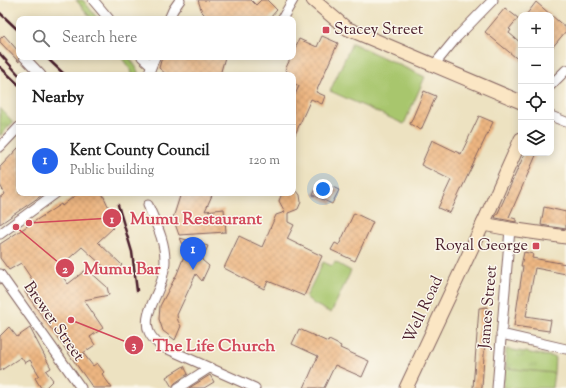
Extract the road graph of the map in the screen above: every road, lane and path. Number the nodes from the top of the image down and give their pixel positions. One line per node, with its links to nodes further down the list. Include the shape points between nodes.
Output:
1 (93, 0): 6 (street)
2 (180, 0): 7 (street)
3 (293, 0): 8 (street)
4 (312, 0): 11 (main road, via 346,28)
5 (493, 0): 11 (street, via 456,37)
6 (106, 16)
7 (170, 16)
8 (284, 16)
9 (27, 60): 13 (street)
10 (153, 61): 14 (street)
11 (434, 65): 16 (main road)
12 (566, 70): 15 (street)
13 (38, 72)
14 (149, 72)
15 (552, 84)
16 (518, 101)
17 (554, 117): 18 (street)
18 (566, 122)
19 (16, 130): 21 (street)
20 (518, 146): 24 (main road, Well Road)
21 (0, 147)
22 (52, 196): 26 (street)
23 (148, 205): 31 (street, via 164,241 165,262 162,280 148,314 149,332 153,340 161,346)
24 (483, 224): 25 (main road); 35 (main road, Well Road)
25 (510, 229): 27 (main road); 29 (street, James Street)
26 (0, 234)
27 (566, 237)
28 (0, 274): 32 (street, Brewer Street)
29 (501, 334): 30 (street); 36 (street, James Street)
30 (566, 349)
31 (209, 368): 33 (street); 34 (street)
32 (81, 388)
33 (178, 388)
34 (255, 388)
35 (406, 388)
36 (497, 388)

